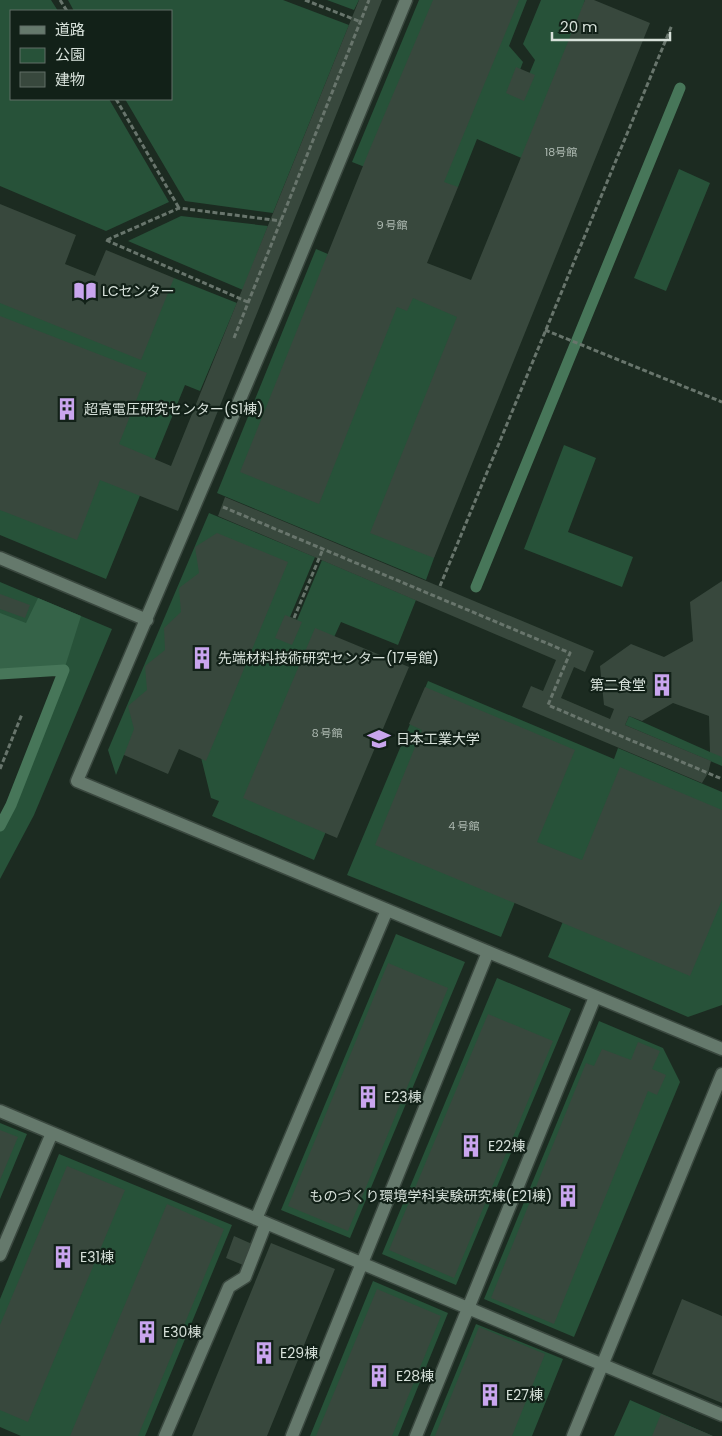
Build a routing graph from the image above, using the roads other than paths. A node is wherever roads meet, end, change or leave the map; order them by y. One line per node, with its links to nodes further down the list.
1 (406, 0): 3 (lane)
2 (0, 558): 3 (lane)
3 (147, 620): 4 (lane)
4 (387, 910): 5 (lane); 11 (lane)
5 (488, 952): 6 (lane); 13 (lane)
6 (596, 997): 7 (lane); 14 (lane)
7 (722, 1049)
8 (722, 1074): 15 (lane)
9 (0, 1111): 10 (lane)
10 (52, 1133): 11 (lane); 12 (lane)
11 (261, 1221): 13 (lane); 17 (lane)
12 (0, 1255)
13 (362, 1264): 14 (lane); 18 (lane)
14 (468, 1309): 15 (lane); 19 (lane)
15 (602, 1366): 16 (lane); 20 (lane)
16 (722, 1415)
17 (165, 1436)
18 (292, 1436)
19 (416, 1436)
20 (573, 1436)

